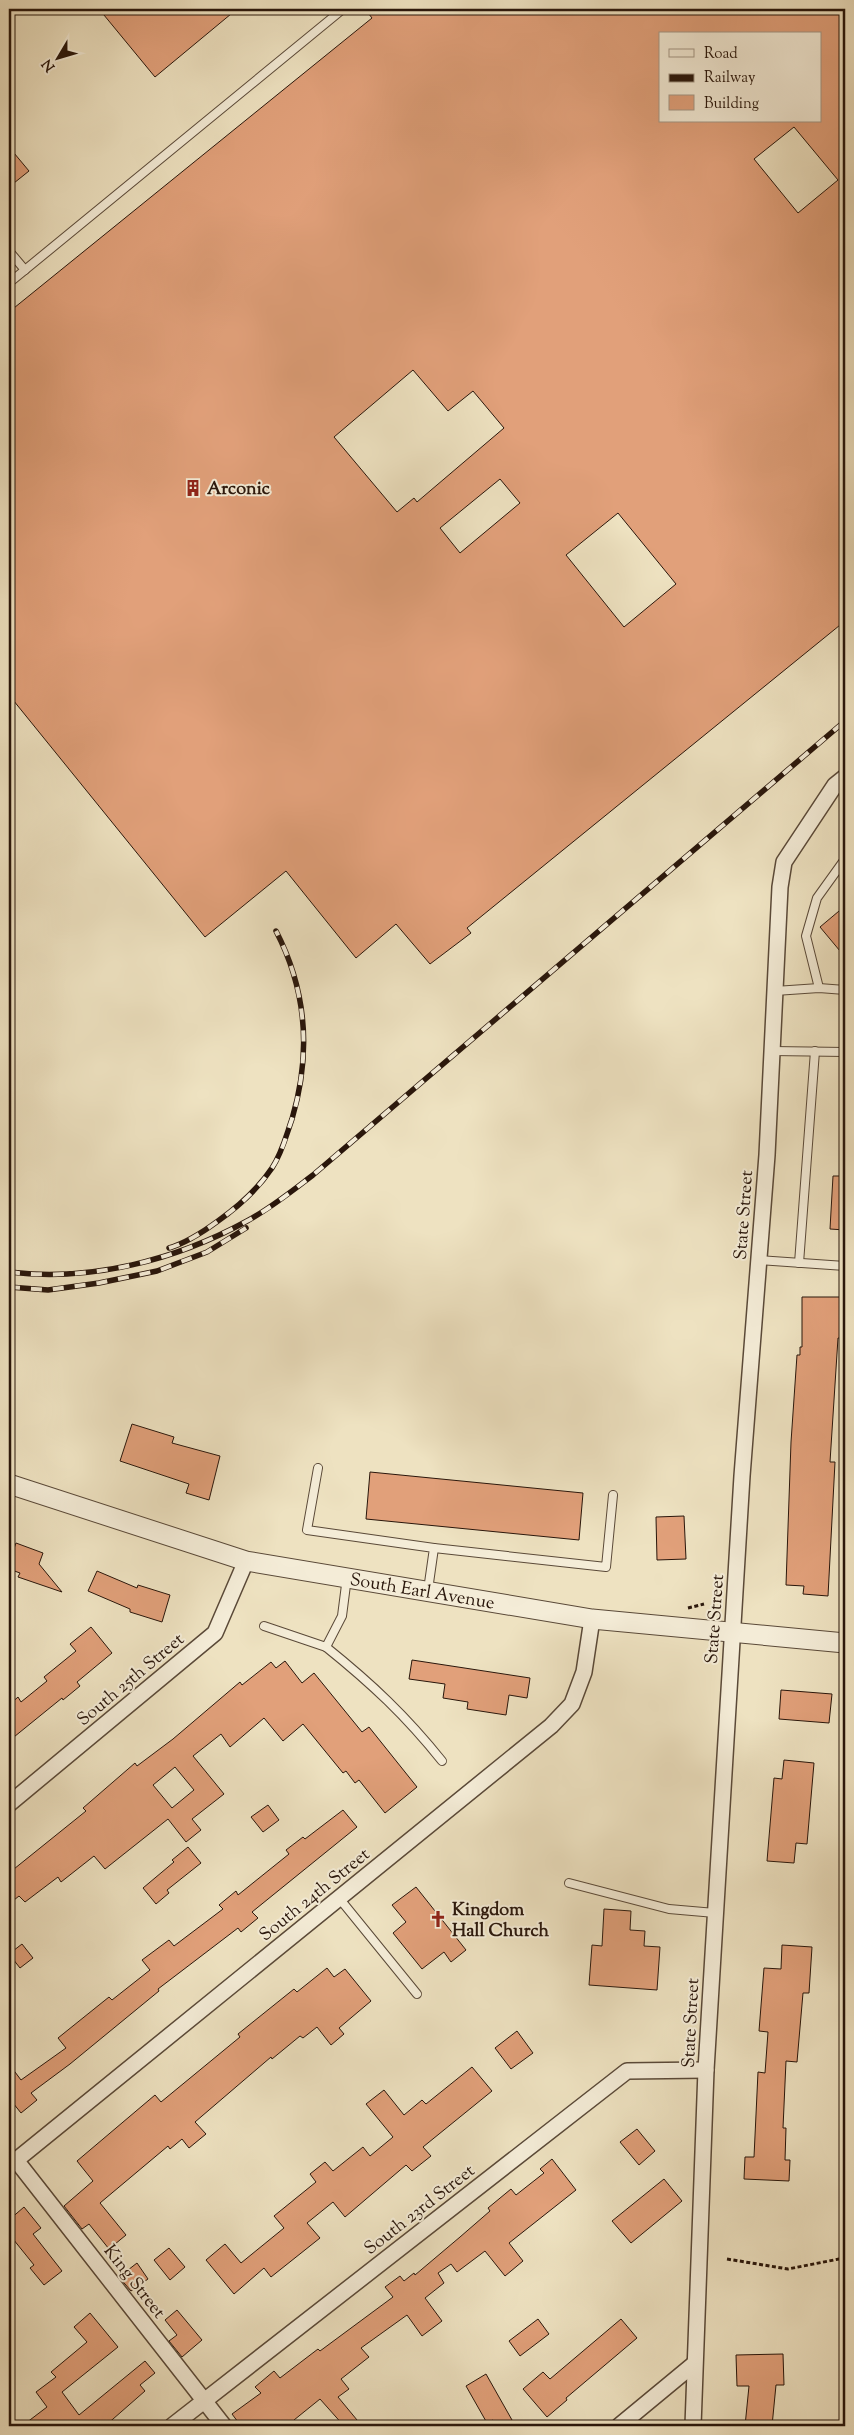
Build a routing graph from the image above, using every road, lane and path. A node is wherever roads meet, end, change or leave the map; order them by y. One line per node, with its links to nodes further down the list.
1 (343, 9): 3 (lane)
2 (9, 251): 3 (lane)
3 (25, 270): 4 (lane)
4 (9, 283)
5 (845, 776): 9 (street, State Street)
6 (845, 859): 7 (lane)
7 (819, 988): 8 (lane); 9 (lane)
8 (845, 990)
9 (775, 991): 10 (street, State Street)
10 (772, 1050): 11 (lane); 13 (street, State Street)
11 (815, 1051): 12 (lane); 14 (lane)
12 (845, 1052)
13 (759, 1260): 14 (lane); 27 (street, State Street)
14 (799, 1263): 15 (lane)
15 (845, 1266)
16 (318, 1468): 19 (lane)
17 (9, 1484): 20 (street, South Earl Avenue)
18 (613, 1495): 19 (lane)
19 (434, 1548): 22 (lane)
20 (246, 1561): 21 (street, South Earl Avenue); 31 (street, South 25th Street)
21 (347, 1577): 22 (street, South Earl Avenue); 29 (lane)
22 (428, 1590): 25 (street, South Earl Avenue)
23 (704, 1604): 24 (path)
24 (683, 1608)
25 (592, 1619): 27 (street, South Earl Avenue); 33 (street, South 24th Street)
26 (264, 1626): 29 (lane)
27 (732, 1633): 28 (street, South Earl Avenue); 34 (street, State Street)
28 (845, 1643)
29 (326, 1648): 30 (lane)
30 (442, 1761)
31 (9, 1804)
32 (568, 1883): 34 (lane)
33 (339, 1898): 35 (lane); 37 (street, South 24th Street)
34 (715, 1912): 36 (street, State Street)
35 (417, 1994)
36 (706, 2070): 40 (street, State Street); 41 (street, South 23rd Street)
37 (12, 2163): 41 (street, King Street)
38 (845, 2256): 39 (path)
39 (727, 2259)
40 (694, 2364): 44 (street); 45 (street, State Street)
41 (205, 2400): 42 (street, South 23rd Street); 43 (street, King Street)
42 (172, 2426)
43 (224, 2426)
44 (619, 2426)
45 (693, 2426)

